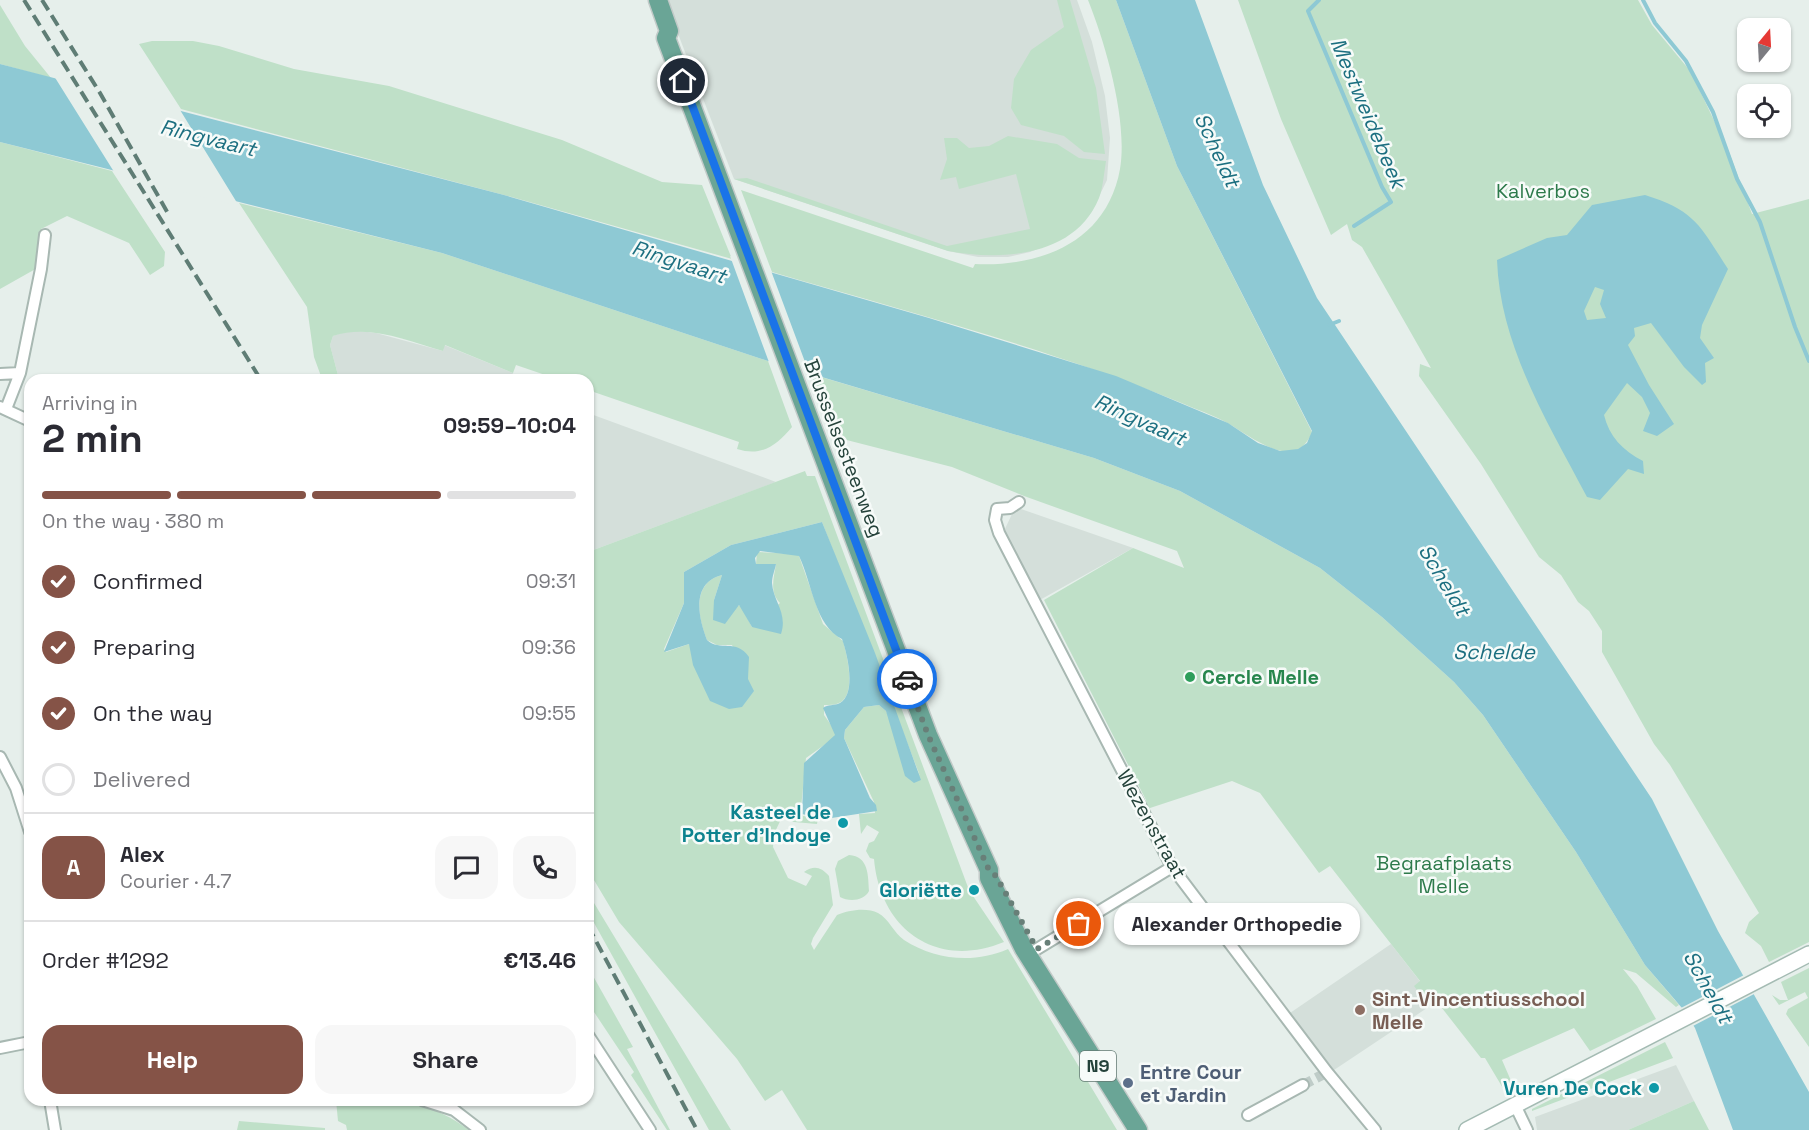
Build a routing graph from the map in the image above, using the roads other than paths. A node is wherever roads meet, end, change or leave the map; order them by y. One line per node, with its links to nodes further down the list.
1 (647, 0): 3 (main road, Brusselsesteenweg / N9)
2 (658, 0): 3 (main road, Brusselsesteenweg / N9)
3 (666, 38): 14 (main road, Brusselsesteenweg / N9)
4 (45, 235): 5 (street)
5 (20, 373): 6 (street); 7 (street)
6 (0, 374)
7 (3, 408): 8 (street)
8 (24, 418)
9 (1019, 502): 13 (street, Wezenstraat)
10 (0, 757): 11 (street)
11 (5, 776): 12 (street)
12 (24, 810)
13 (1172, 867): 15 (street); 31 (street, Wezenstraat)
14 (989, 870): 15 (main road, Brusselsesteenweg / N9); 17 (main road, Brusselsesteenweg / N9)
15 (1037, 949): 17 (main road, Brusselsesteenweg / N9)
16 (1809, 954): 22 (main road)
17 (1059, 1002): 30 (main road, Brusselsesteenweg / N9)
18 (24, 1043): 20 (street)
19 (594, 1044): 29 (street)
20 (0, 1048)
21 (1303, 1085): 25 (street)
22 (1515, 1105): 26 (street); 32 (main road)
23 (51, 1106): 27 (street)
24 (441, 1106): 28 (street)
25 (1248, 1115)
26 (1525, 1125)
27 (55, 1130)
28 (480, 1130)
29 (650, 1130)
30 (1138, 1130)
31 (1375, 1130)
32 (1467, 1130)

